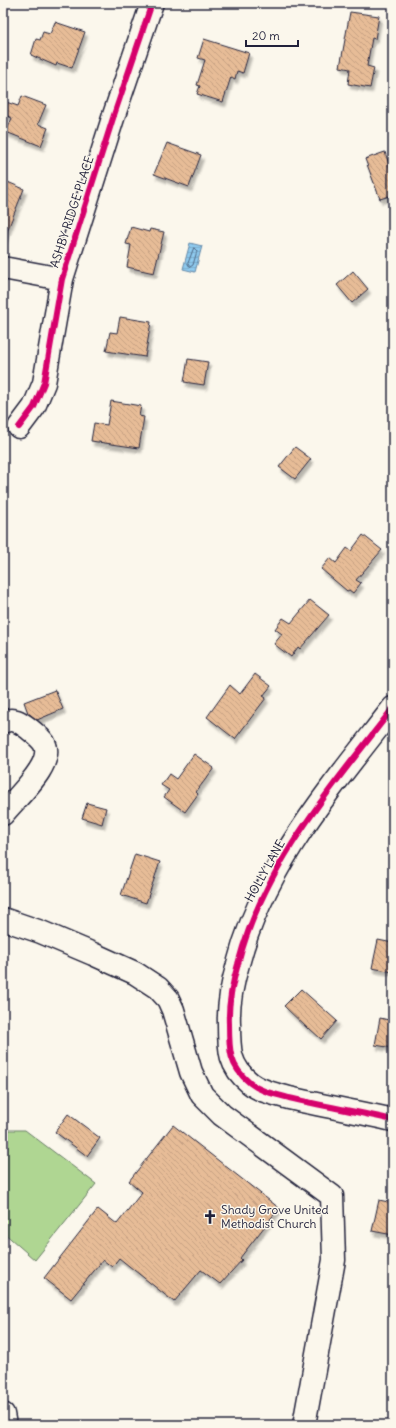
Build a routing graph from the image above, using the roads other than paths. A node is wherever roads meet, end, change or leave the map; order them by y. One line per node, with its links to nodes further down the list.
1 (152, 3): 3 (street, ASHBY RIDGE PLACE)
2 (3, 268): 3 (street, ASHBY RIDGE PLACE)
3 (62, 279): 4 (street, ASHBY RIDGE PLACE)
4 (19, 427)
5 (393, 708): 9 (street, HOLLY LANE)
6 (3, 722): 7 (street)
7 (3, 814)
8 (3, 919): 12 (street)
9 (393, 1120)
10 (3, 1414): 11 (street)
11 (5, 1425)
12 (304, 1425)

